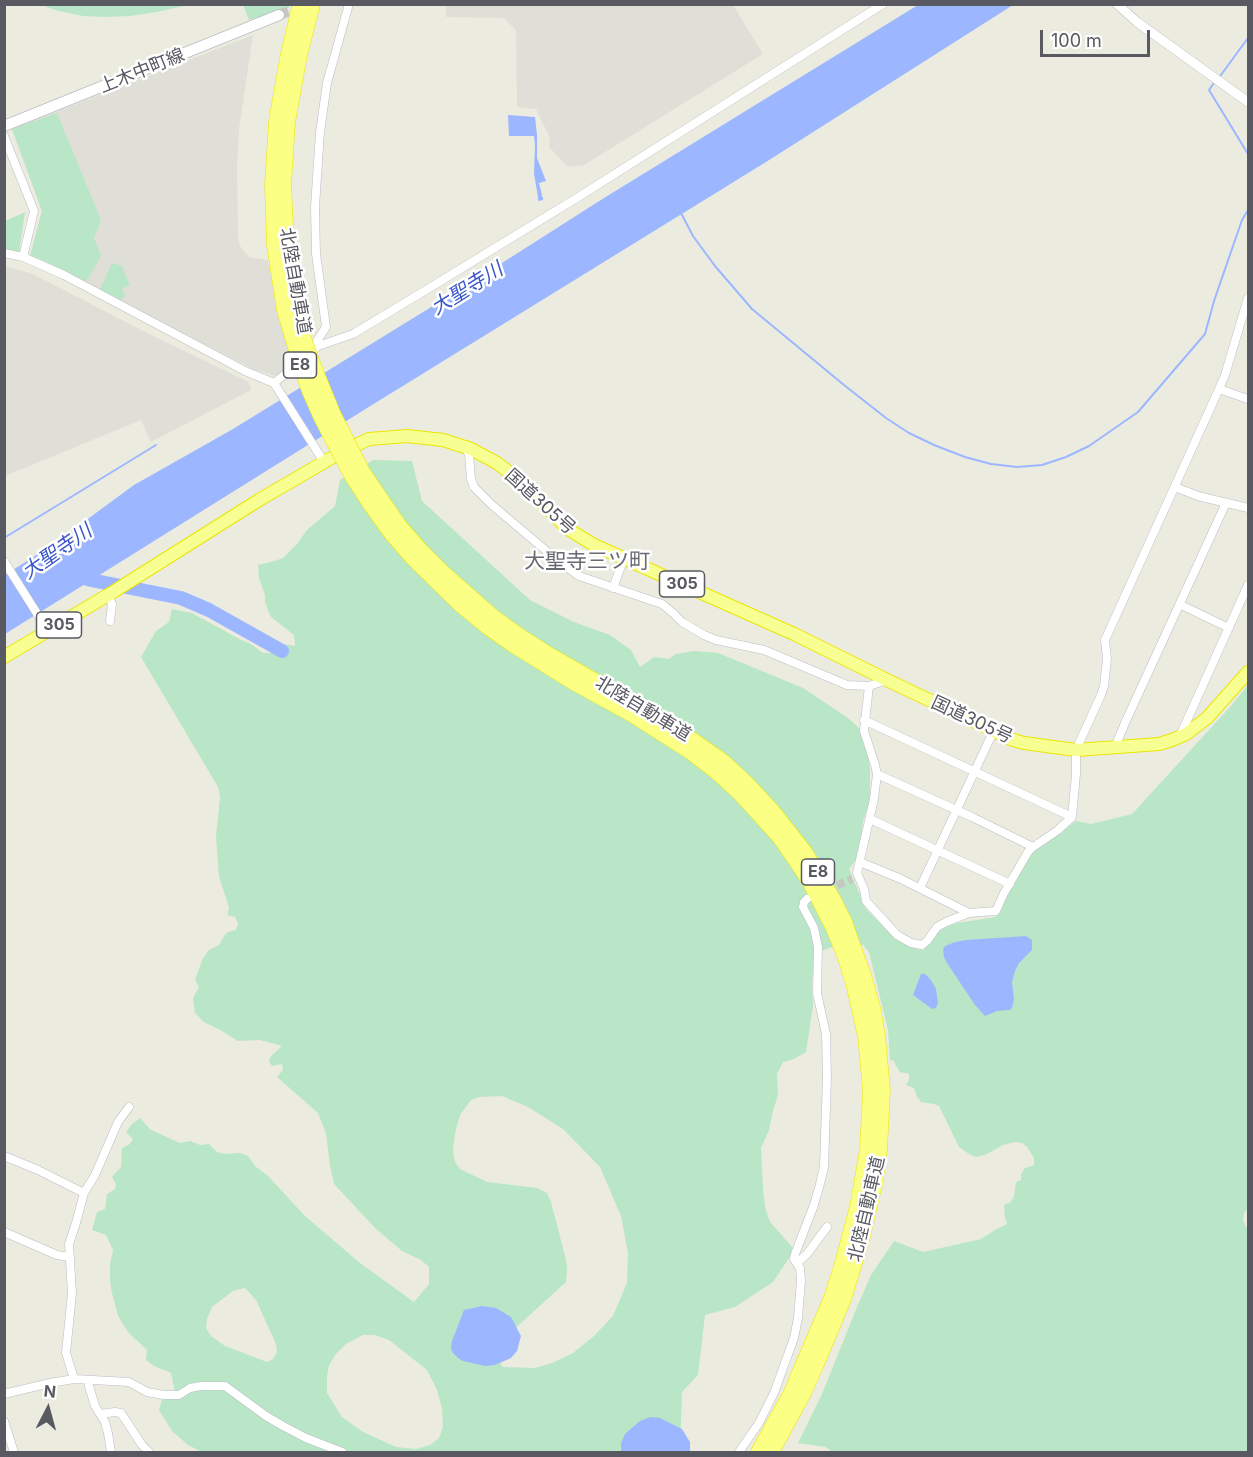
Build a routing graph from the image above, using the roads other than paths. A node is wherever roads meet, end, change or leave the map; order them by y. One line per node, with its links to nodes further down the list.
1 (300, 4): 10 (highway, 北陸自動車道 / E8)
2 (313, 4): 10 (highway, 北陸自動車道 / E8)
3 (348, 4): 14 (street)
4 (883, 4): 14 (street)
5 (1117, 4): 7 (street)
6 (279, 15): 8 (main road, 上木中町線)
7 (1248, 102)
8 (4, 126)
9 (4, 136): 12 (street)
10 (281, 244): 20 (highway, 北陸自動車道 / E8, bridge)
11 (4, 253): 12 (street)
12 (23, 257): 15 (street)
13 (1248, 298): 16 (street)
14 (318, 346): 15 (street)
15 (273, 383): 19 (street)
16 (1219, 389): 17 (street); 21 (street)
17 (1248, 399)
18 (466, 448): 19 (highway, 国道305号 / 305); 24 (highway, 国道305号 / 305); 27 (street)
19 (322, 458): 28 (highway, 国道305号 / 305)
20 (358, 474): 71 (highway, 北陸自動車道 / E8); 72 (highway, 北陸自動車道 / E8)
21 (1175, 487): 22 (street); 41 (street)
22 (1226, 503): 23 (street); 29 (street)
23 (1248, 508)
24 (624, 558): 27 (street); 35 (highway, 国道305号 / 305)
25 (4, 561): 32 (street)
26 (1248, 585): 31 (street)
27 (613, 588): 36 (street)
28 (111, 593): 30 (street); 32 (highway, 国道305号 / 305)
29 (1180, 604): 31 (street); 40 (street)
30 (110, 621)
31 (1229, 628): 39 (street)
32 (48, 631): 33 (highway, 国道305号 / 305)
33 (4, 657)
34 (1248, 672): 39 (highway, 国道305号 / 305)
35 (887, 680): 36 (street); 38 (highway, 国道305号 / 305)
36 (869, 686): 37 (street)
37 (864, 720): 42 (street); 43 (street)
38 (994, 730): 41 (highway, 国道305号 / 305); 42 (street)
39 (1179, 737): 40 (highway, 国道305号 / 305)
40 (1115, 747): 41 (highway, 国道305号 / 305)
41 (1076, 750): 45 (street)
42 (974, 772): 44 (street); 45 (street)
43 (877, 774): 44 (street); 46 (street)
44 (956, 810): 47 (street); 48 (street)
45 (1072, 818): 47 (street)
46 (870, 819): 48 (street); 49 (street)
47 (1033, 847): 50 (street)
48 (937, 850): 50 (street); 51 (street)
49 (860, 862): 51 (street); 53 (street)
50 (1010, 884): 53 (street)
51 (920, 888): 53 (street)
52 (807, 899): 60 (street)
53 (969, 912)
54 (129, 1107): 56 (street)
55 (4, 1156): 56 (street)
56 (84, 1193): 59 (street)
57 (827, 1227): 60 (street)
58 (4, 1232): 59 (street)
59 (69, 1257): 61 (street)
60 (797, 1263): 70 (street)
61 (74, 1378): 62 (street); 63 (street)
62 (88, 1380): 64 (street); 69 (street)
63 (4, 1394)
64 (100, 1414): 67 (street); 68 (street)
65 (4, 1421): 66 (street)
66 (14, 1452)
67 (111, 1452)
68 (149, 1452)
69 (342, 1452)
70 (739, 1452)
71 (758, 1452)
72 (772, 1452)

